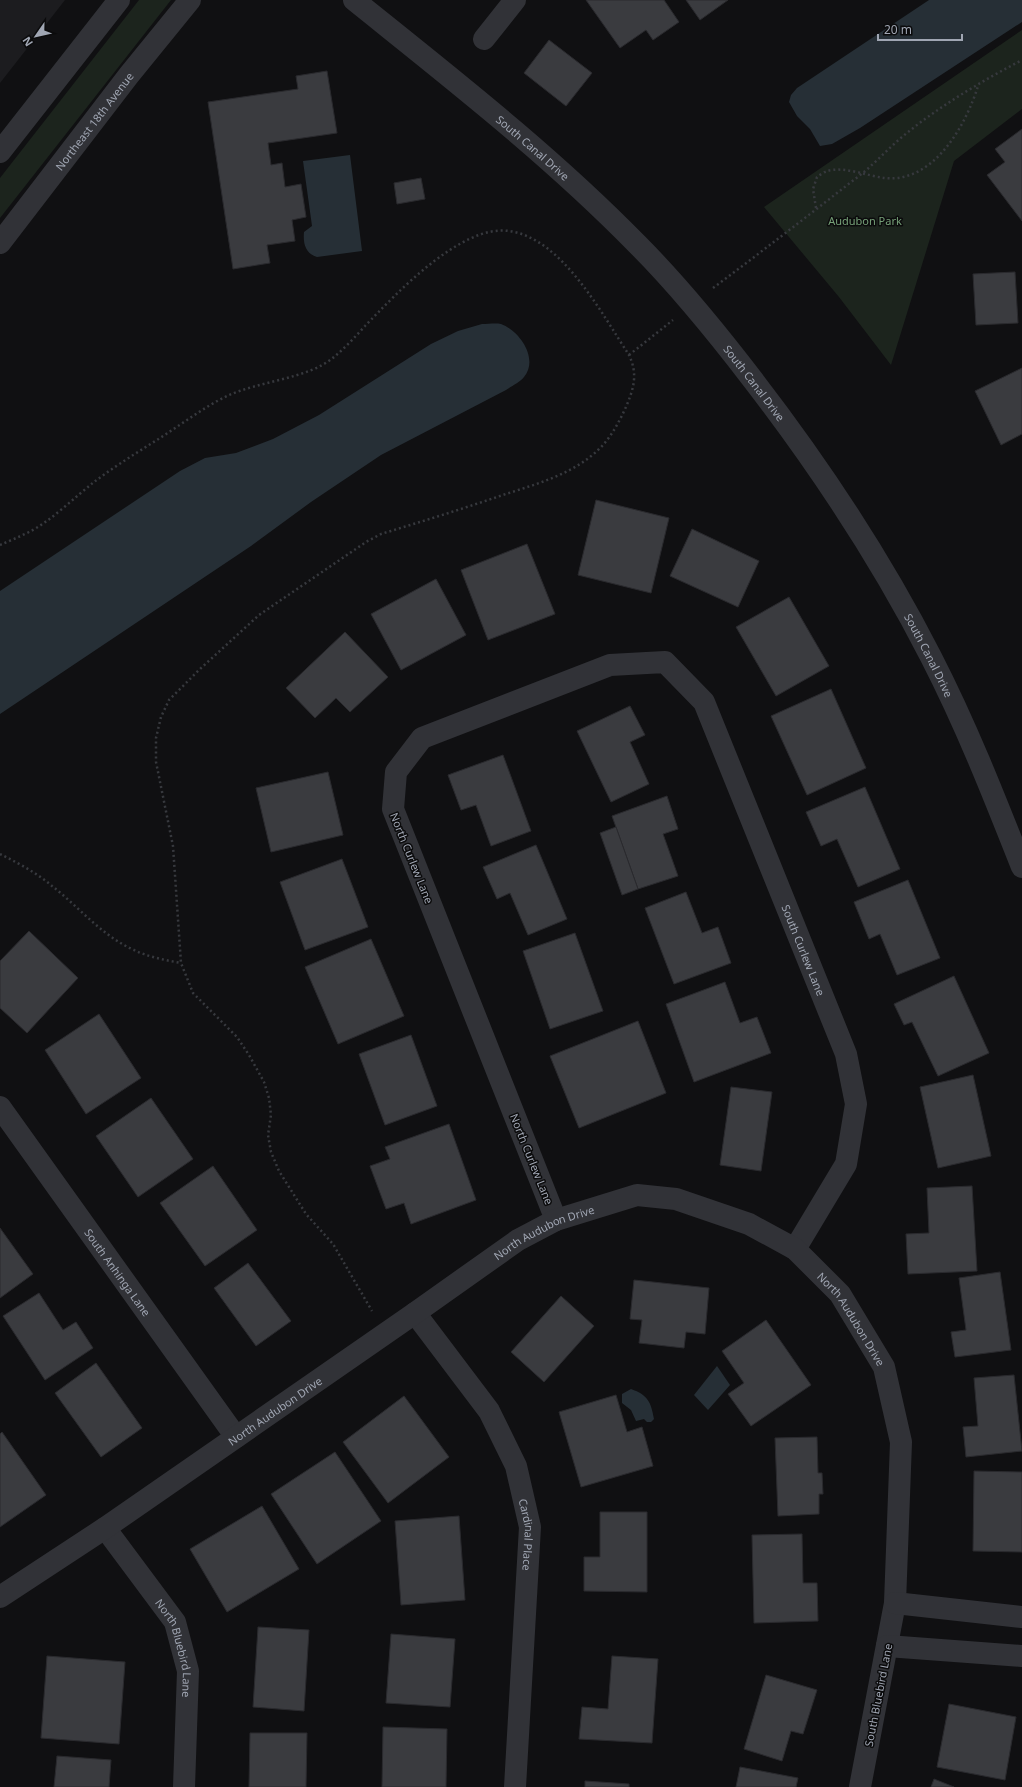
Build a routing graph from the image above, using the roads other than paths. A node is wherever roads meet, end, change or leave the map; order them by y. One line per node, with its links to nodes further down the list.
1 (119, 0): 6 (street)
2 (190, 0): 7 (street, Northeast 18th Avenue)
3 (354, 0): 9 (street, South Canal Drive)
4 (515, 0): 5 (street)
5 (484, 39)
6 (0, 152)
7 (0, 243)
8 (665, 662): 11 (street, North Curlew Lane); 12 (street, South Curlew Lane)
9 (1022, 867)
10 (0, 1107): 14 (street, South Anhinga Lane)
11 (556, 1220): 12 (street, North Audubon Drive); 13 (street, North Audubon Drive)
12 (795, 1248): 17 (street, North Audubon Drive)
13 (415, 1313): 14 (street, North Audubon Drive); 22 (street, Cardinal Place)
14 (236, 1437): 15 (street, North Audubon Drive)
15 (105, 1528): 16 (street, North Audubon Drive); 21 (street, North Bluebird Lane)
16 (0, 1597)
17 (895, 1603): 18 (street); 19 (street, South Bluebird Lane)
18 (1022, 1617)
19 (887, 1646): 20 (street); 23 (street, South Bluebird Lane)
20 (1022, 1656)
21 (184, 1787)
22 (515, 1787)
23 (860, 1787)

